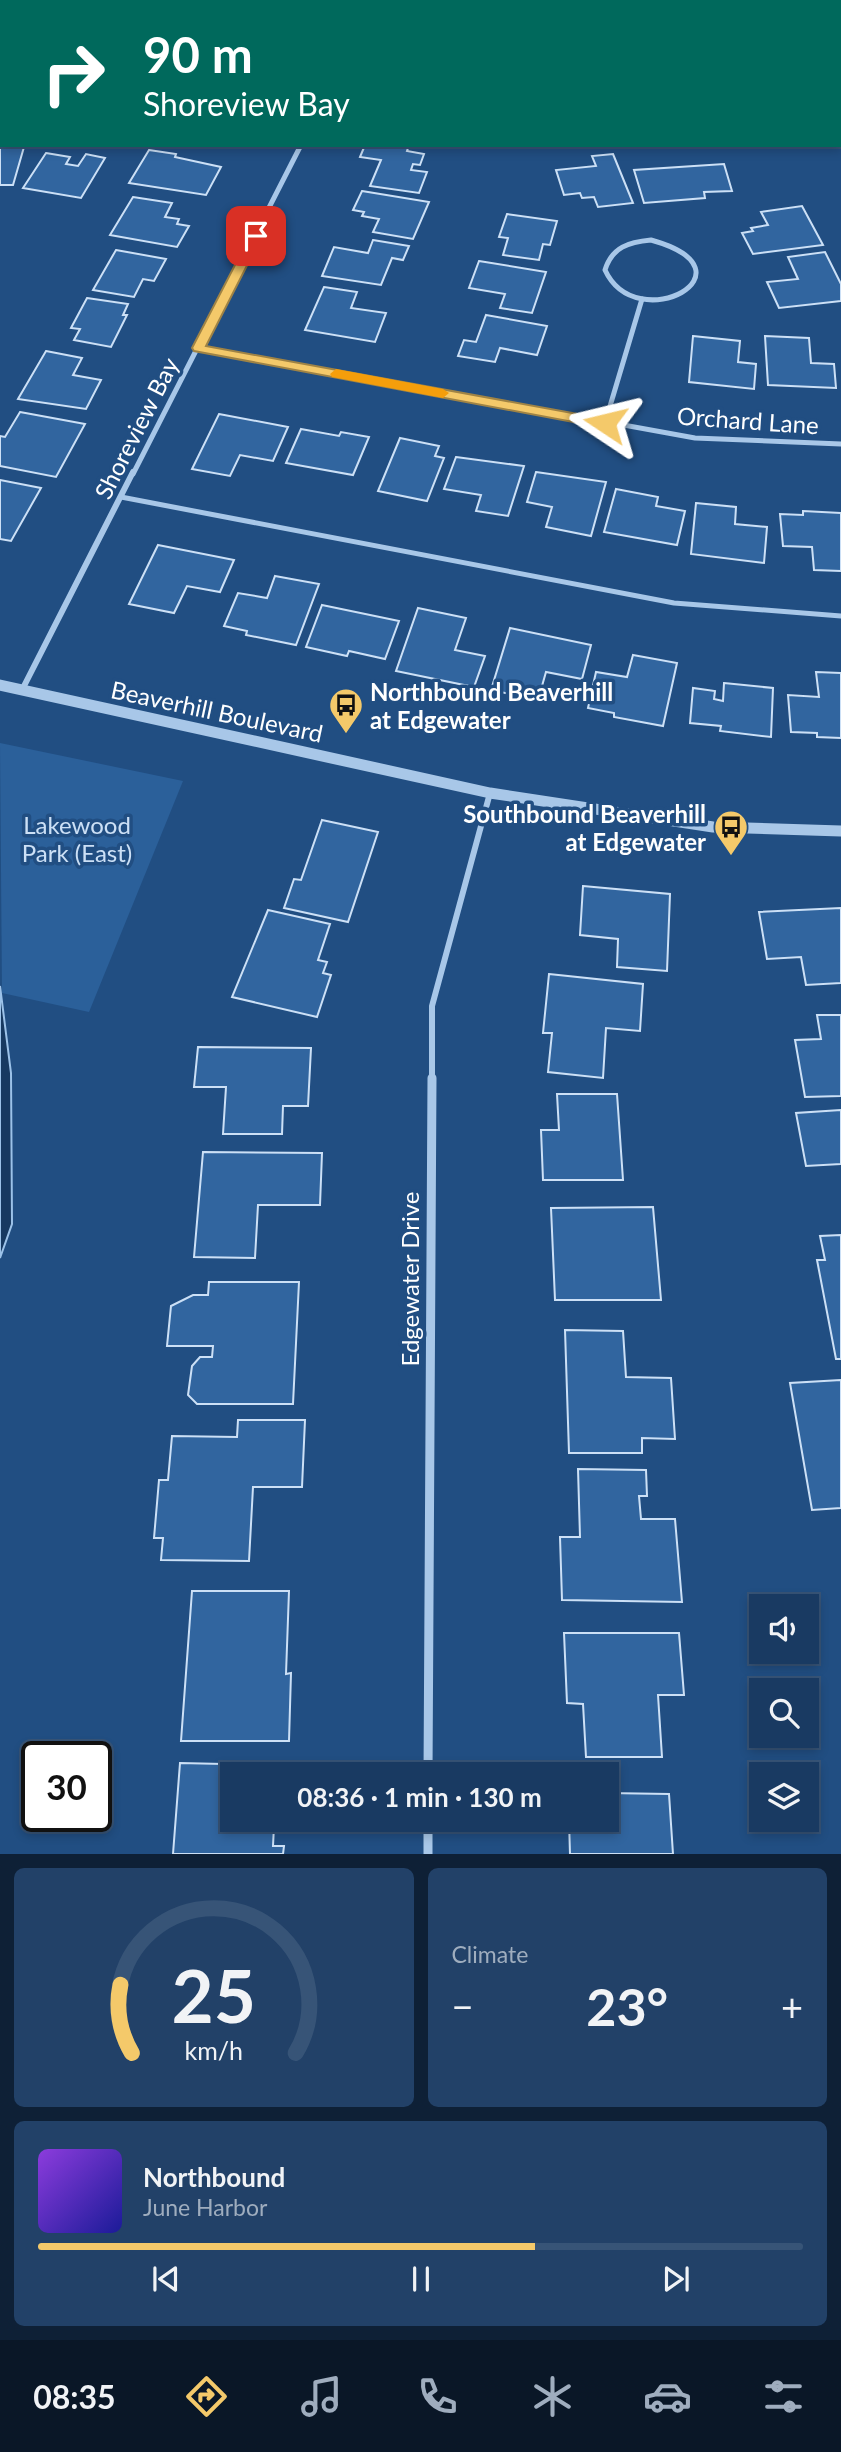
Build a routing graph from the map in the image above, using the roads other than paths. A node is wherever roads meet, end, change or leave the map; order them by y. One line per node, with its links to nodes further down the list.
1 (300, 147): 3 (street, Shoreview Bay)
2 (642, 299): 2 (street); 4 (street)
3 (199, 348): 4 (street, Orchard Lane); 6 (street, Shoreview Bay)
4 (605, 423): 5 (street, Orchard Lane)
5 (841, 444)
6 (121, 497): 7 (lane); 9 (street, Shoreview Bay)
7 (841, 616)
8 (0, 685): 9 (street, Beaverhill Boulevard)
9 (22, 690): 10 (street, Beaverhill Boulevard)
10 (490, 793): 11 (street, Beaverhill Boulevard); 12 (street, Edgewater Drive)
11 (841, 831)
12 (428, 1762)
13 (428, 1832): 14 (street)
14 (428, 1853)

